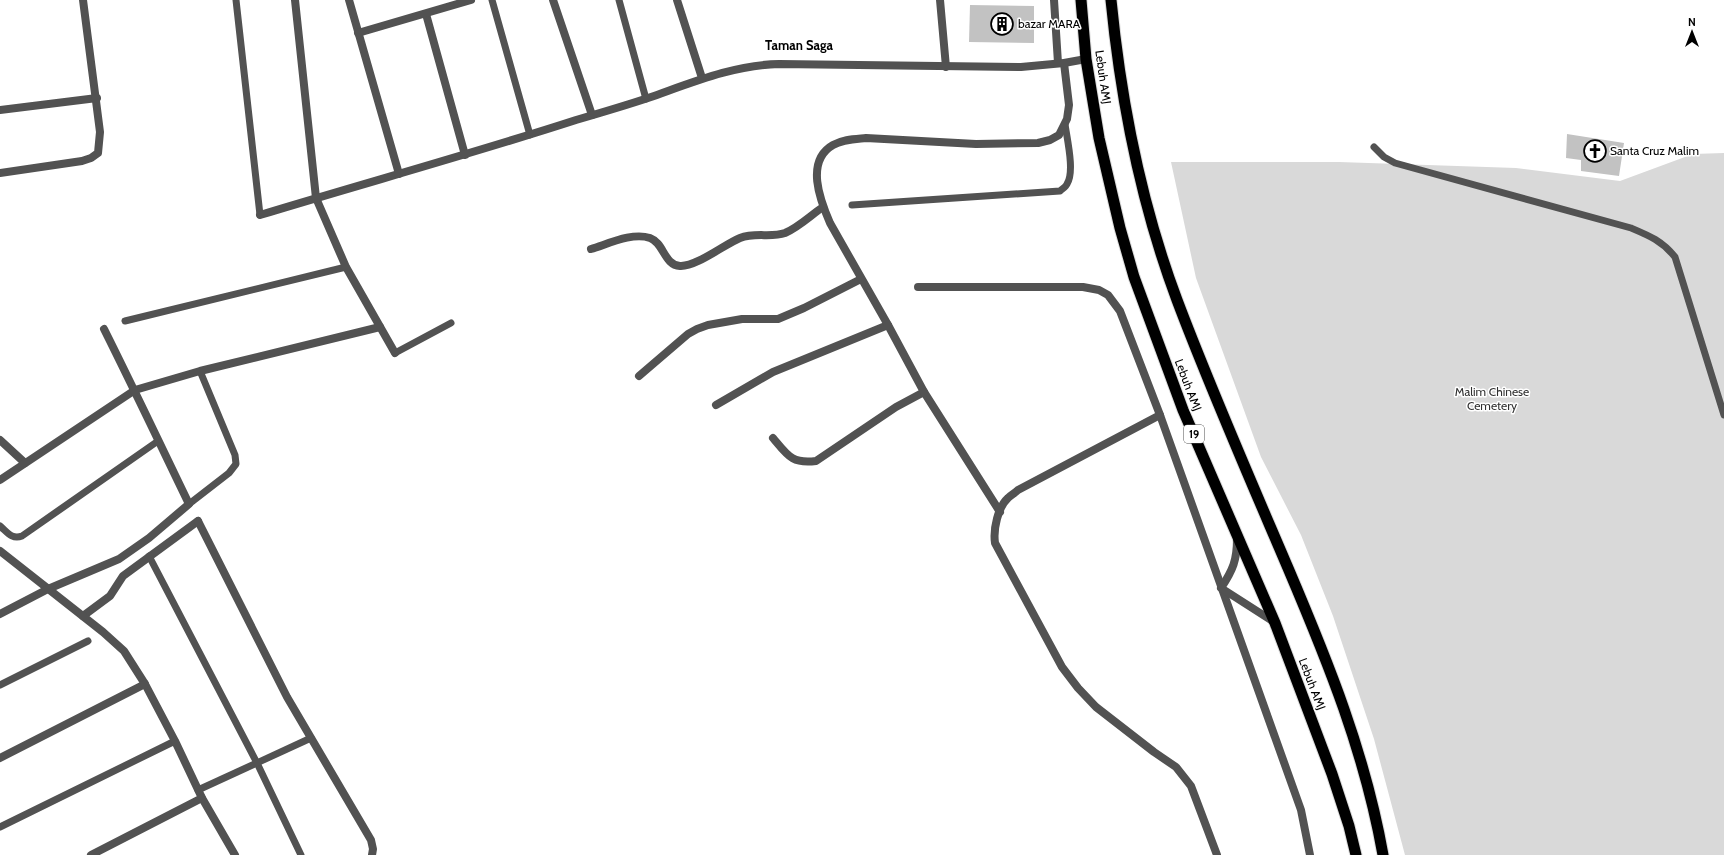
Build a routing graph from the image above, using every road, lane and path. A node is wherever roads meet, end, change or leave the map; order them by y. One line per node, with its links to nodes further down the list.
1 (83, 0): 20 (street)
2 (236, 0): 33 (lane)
3 (295, 0): 30 (street)
4 (349, 0): 15 (street)
5 (471, 0): 14 (street)
6 (492, 0): 25 (lane)
7 (553, 0): 23 (street)
8 (619, 0): 21 (lane)
9 (677, 0): 19 (street)
10 (940, 0): 18 (street)
11 (1054, 0): 17 (street)
12 (1081, 0): 16 (highway, Lebuh AMJ / 19)
13 (1111, 0): 84 (highway, Lebuh AMJ)
14 (426, 14): 15 (street); 27 (street)
15 (358, 33): 29 (street)
16 (1086, 59): 17 (street); 59 (highway, Lebuh AMJ / 19)
17 (1061, 63): 18 (street); 24 (street)
18 (946, 66): 19 (street)
19 (702, 78): 21 (street)
20 (97, 98): 22 (street); 28 (street)
21 (646, 98): 23 (street)
22 (0, 110)
23 (592, 115): 25 (street)
24 (1065, 124): 31 (lane); 32 (street)
25 (530, 135): 27 (street)
26 (1374, 147): 49 (lane)
27 (465, 155): 29 (street)
28 (0, 172)
29 (399, 174): 30 (street)
30 (316, 198): 33 (street); 35 (street)
31 (852, 204)
32 (823, 207): 34 (street); 36 (street)
33 (260, 215)
34 (591, 249)
35 (346, 267): 38 (lane); 41 (street)
36 (861, 279): 40 (street); 45 (street)
37 (918, 286): 50 (street)
38 (125, 321)
39 (451, 323): 43 (lane)
40 (888, 325): 47 (street); 48 (street)
41 (380, 327): 43 (street); 44 (street)
42 (104, 329): 46 (street)
43 (394, 353)
44 (200, 371): 46 (street); 56 (lane)
45 (639, 376)
46 (135, 390): 53 (street); 54 (street)
47 (924, 392): 51 (street); 57 (street)
48 (716, 405)
49 (1724, 415)
50 (1160, 416): 57 (street); 62 (street)
51 (773, 438)
52 (0, 440): 54 (street)
53 (158, 441): 56 (street); 58 (lane)
54 (25, 463): 55 (street)
55 (0, 480)
56 (189, 504): 63 (street)
57 (1000, 512): 81 (street)
58 (0, 526)
59 (1237, 533): 62 (street); 66 (highway, Lebuh AMJ / 19)
60 (0, 551): 63 (street)
61 (149, 556): 65 (street); 70 (street); 73 (lane)
62 (1221, 588): 66 (street); 82 (street)
63 (48, 589): 64 (street); 65 (street)
64 (0, 614)
65 (83, 616): 69 (street)
66 (1275, 623): 83 (highway, Lebuh AMJ / 19)
67 (88, 641): 68 (lane)
68 (0, 684)
69 (145, 684): 71 (street); 72 (street)
70 (311, 738): 73 (lane); 80 (street)
71 (175, 740): 74 (street); 76 (lane)
72 (0, 758)
73 (257, 763): 74 (lane); 79 (lane)
74 (198, 790): 75 (street)
75 (202, 798): 77 (street); 78 (street)
76 (0, 827)
77 (231, 854)
78 (91, 855)
79 (301, 855)
80 (372, 855)
81 (1217, 855)
82 (1310, 855)
83 (1356, 855)
84 (1383, 855)

